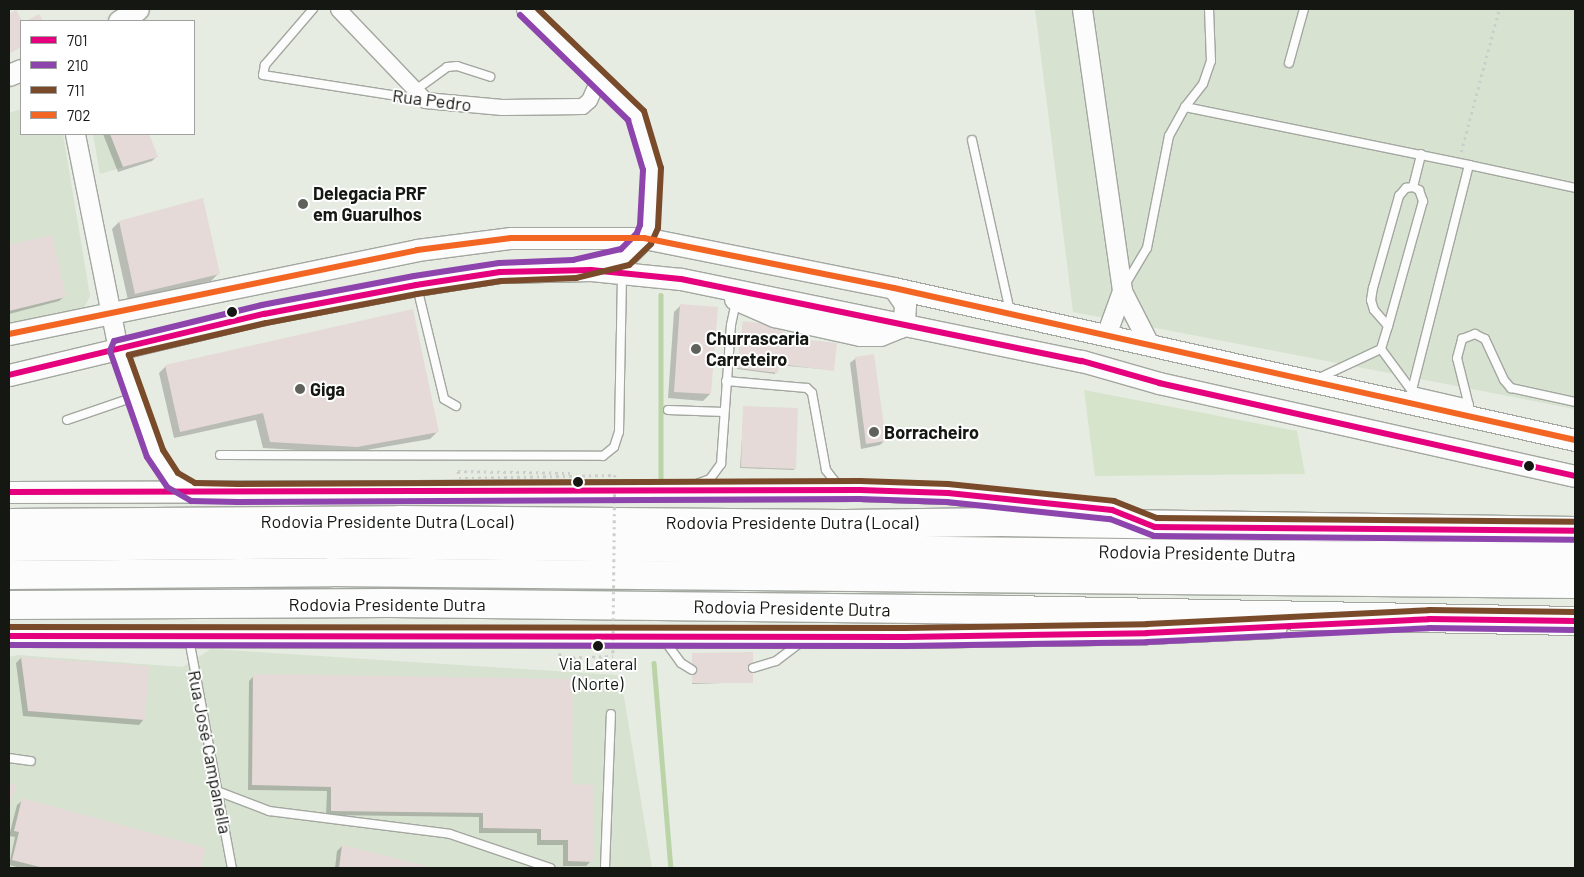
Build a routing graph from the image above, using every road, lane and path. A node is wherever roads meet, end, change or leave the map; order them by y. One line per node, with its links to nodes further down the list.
1 (138, 9): 9 (main road)
2 (313, 9): 13 (lane, Rua Pedro)
3 (338, 9): 13 (street)
4 (526, 9): 12 (street)
5 (1082, 9): 27 (street)
6 (1209, 9): 14 (lane)
7 (1304, 9): 10 (lane)
8 (1499, 9): 18 (path)
9 (121, 20)
10 (1289, 63)
11 (490, 77): 13 (lane)
12 (598, 80): 13 (street, Rua Pedro); 22 (street)
13 (421, 94)
14 (1185, 107): 17 (lane); 27 (lane)
15 (75, 135): 29 (street)
16 (972, 140): 30 (lane)
17 (1421, 154): 18 (lane); 20 (lane)
18 (1458, 163): 19 (lane)
19 (1469, 165): 21 (lane); 43 (lane)
20 (1413, 187): 31 (lane); 31 (lane)
21 (1575, 188)
22 (644, 238): 23 (main road); 26 (main road); 29 (main road)
23 (574, 269): 24 (main road); 25 (main road)
24 (622, 272): 28 (main road); 52 (lane)
25 (416, 285): 36 (main road); 45 (lane)
26 (894, 288): 30 (main road); 32 (main road)
27 (1122, 291): 34 (street); 35 (street)
28 (729, 294): 32 (main road); 39 (lane)
29 (108, 311): 33 (main road); 36 (street)
30 (1011, 315): 34 (main road)
31 (1388, 326): 37 (lane)
32 (900, 327): 41 (main road)
33 (9, 334)
34 (1106, 336): 35 (main road)
35 (1160, 347): 40 (main road); 41 (main road)
36 (118, 349): 38 (main road); 42 (street)
37 (1381, 349): 40 (lane); 43 (lane)
38 (9, 375)
39 (726, 381): 48 (lane); 55 (lane)
40 (1314, 381): 43 (main road)
41 (1159, 383): 53 (main road)
42 (134, 397): 49 (lane); 51 (street)
43 (1410, 397): 47 (main road)
44 (1575, 402): 47 (lane)
45 (456, 406)
46 (668, 410): 48 (lane)
47 (1470, 411): 50 (main road)
48 (724, 412): 59 (lane)
49 (67, 420)
50 (1575, 440)
51 (155, 454): 56 (street); 58 (street)
52 (220, 455)
53 (1575, 476)
54 (459, 478): 74 (path, bridge)
55 (860, 490): 59 (main road); 61 (main road)
56 (149, 491): 57 (main road); 58 (main road)
57 (9, 492)
58 (193, 492): 59 (main road)
59 (674, 492)
60 (9, 523): 61 (highway, Rodovia Presidente Dutra (Local))
61 (1155, 526): 62 (highway, Rodovia Presidente Dutra (Local))
62 (1575, 531)
63 (9, 547): 64 (highway, Rodovia Presidente Dutra)
64 (1575, 558)
65 (9, 575): 66 (highway, Rodovia Presidente Dutra)
66 (1575, 584)
67 (9, 605): 68 (highway, Rodovia Presidente Dutra)
68 (1429, 619): 69 (highway, Rodovia Presidente Dutra); 73 (main road)
69 (1575, 621)
70 (9, 636): 71 (main road)
71 (189, 636): 72 (main road); 80 (lane, Rua José Campanella)
72 (659, 637): 73 (main road); 76 (lane)
73 (806, 637): 75 (lane)
74 (613, 656)
75 (753, 668)
76 (692, 670)
77 (611, 714): 83 (lane)
78 (9, 758): 79 (lane)
79 (31, 761)
80 (217, 791): 81 (lane, Rua José Campanella); 82 (lane)
81 (232, 868)
82 (550, 868)
83 (605, 868)

